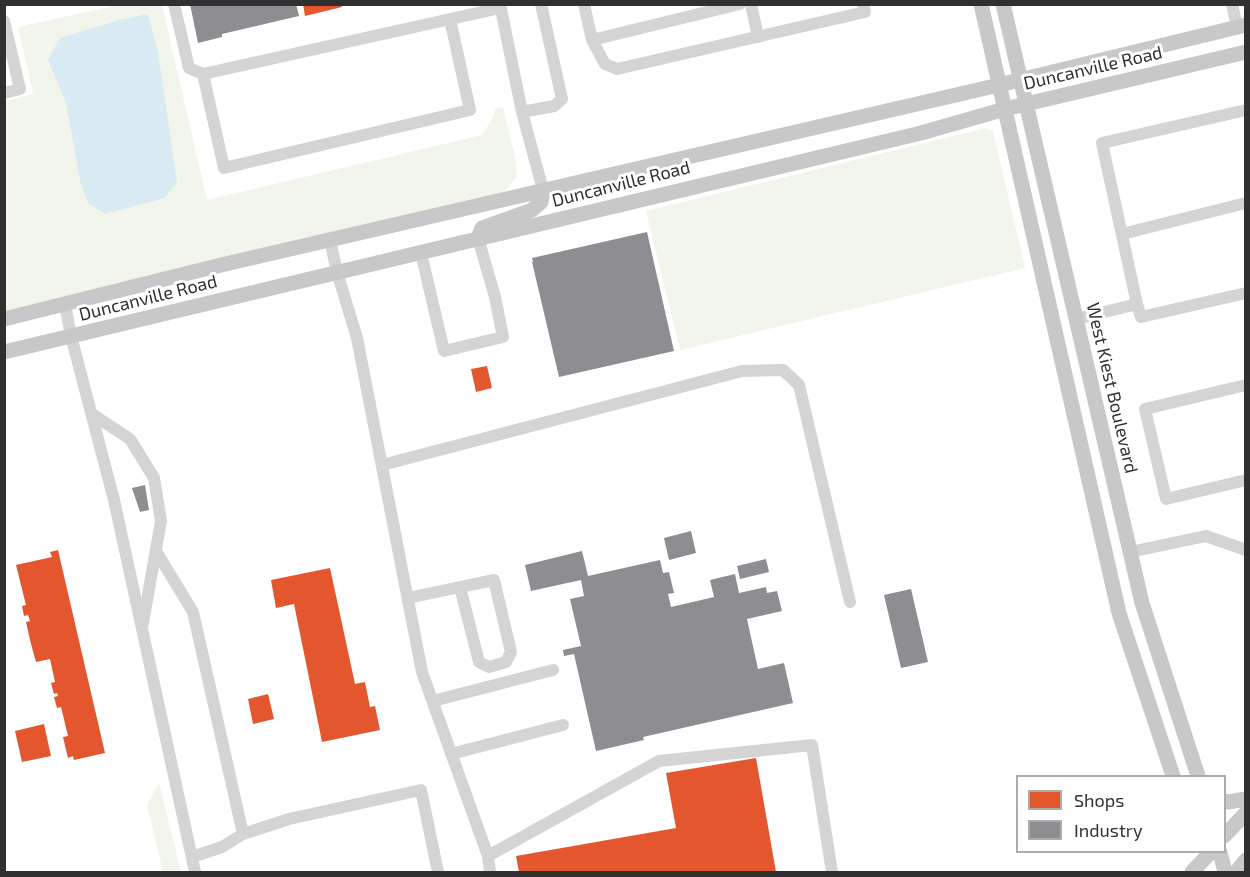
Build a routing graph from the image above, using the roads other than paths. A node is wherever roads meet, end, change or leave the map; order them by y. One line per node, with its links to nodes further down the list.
1 (174, 4): 17 (street)
2 (541, 4): 24 (street)
3 (740, 4): 15 (street)
4 (751, 4): 14 (street)
5 (863, 4): 14 (street)
6 (981, 4): 19 (main road)
7 (1003, 4): 18 (main road, West Kiest Boulevard)
8 (1232, 4): 13 (street)
9 (585, 5): 15 (street)
10 (500, 6): 11 (street); 24 (street)
11 (450, 20): 17 (street); 17 (street)
12 (4, 21): 20 (street)
13 (1241, 26): 16 (main road); 18 (main road, Duncanville Road)
14 (758, 37): 15 (street)
15 (592, 40)
16 (1245, 56): 21 (main road, Duncanville Road)
17 (203, 74)
18 (1021, 80): 19 (main road, Duncanville Road); 21 (main road, West Kiest Boulevard)
19 (999, 85): 22 (main road); 25 (main road, Duncanville Road)
20 (4, 93)
21 (1027, 104): 22 (main road, Duncanville Road); 37 (main road, West Kiest Boulevard)
22 (1005, 109): 27 (main road, Duncanville Road); 38 (main road)
23 (1245, 110): 28 (street)
24 (522, 112): 25 (street)
25 (543, 189): 27 (main road); 29 (main road); 30 (main road, Duncanville Road)
26 (1245, 202): 28 (street)
27 (553, 220): 29 (main road, Duncanville Road)
28 (1122, 234): 35 (street)
29 (478, 238): 31 (main road, Duncanville Road); 31 (street)
30 (330, 240): 32 (street); 34 (main road, Duncanville Road)
31 (421, 253): 32 (main road, Duncanville Road)
32 (337, 272): 39 (main road, Duncanville Road); 43 (street)
33 (1245, 293): 35 (street)
34 (65, 304): 36 (main road, Duncanville Road); 39 (street)
35 (1137, 304): 37 (street)
36 (4, 319)
37 (1076, 319): 38 (main road); 46 (main road, West Kiest Boulevard)
38 (1053, 324): 45 (main road)
39 (71, 336): 40 (main road, Duncanville Road); 42 (street)
40 (4, 352)
41 (1245, 385): 44 (street)
42 (92, 414): 48 (street); 52 (street)
43 (382, 465): 50 (street); 51 (street)
44 (1245, 480)
45 (1103, 546): 46 (main road); 57 (main road)
46 (1129, 546): 47 (street); 58 (main road, West Kiest Boulevard)
47 (1245, 550)
48 (156, 551): 52 (street); 62 (street)
49 (460, 587): 49 (street); 50 (street)
50 (408, 598): 54 (street)
51 (850, 602)
52 (142, 629): 68 (street)
53 (553, 670): 54 (street)
54 (433, 701): 56 (street)
55 (563, 725): 56 (street)
56 (451, 754): 67 (street)
57 (1172, 775)
58 (1197, 775)
59 (1245, 799): 60 (main road)
60 (1226, 801)
61 (1245, 813): 63 (main road)
62 (243, 834): 68 (street); 72 (street)
63 (1226, 834)
64 (1192, 853): 70 (main road)
65 (1210, 853): 70 (main road)
66 (1220, 853): 75 (main road)
67 (488, 856): 73 (street); 74 (street)
68 (192, 857): 71 (street)
69 (1245, 860): 76 (main road)
70 (1195, 871)
71 (195, 873)
72 (438, 873)
73 (490, 873)
74 (832, 873)
75 (1225, 873)
76 (1236, 873)

